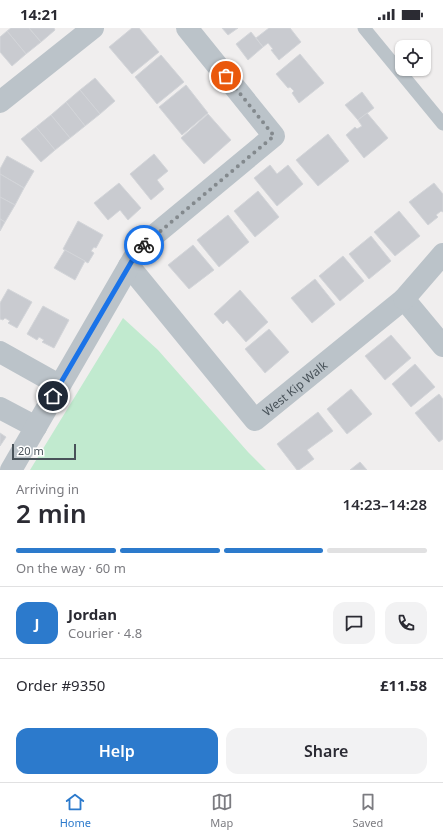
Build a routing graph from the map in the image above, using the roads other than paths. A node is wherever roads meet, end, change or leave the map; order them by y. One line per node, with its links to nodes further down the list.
1 (93, 28): 4 (street)
2 (187, 28): 7 (street)
3 (364, 28): 5 (lane)
4 (0, 102)
5 (443, 124)
6 (443, 254): 8 (street)
7 (129, 266): 8 (street, West Kip Walk); 11 (street)
8 (404, 299): 9 (street)
9 (443, 346)
10 (0, 352): 11 (street)
11 (59, 385): 13 (street)
12 (0, 408): 13 (street)
13 (36, 427): 14 (street)
14 (11, 470)

